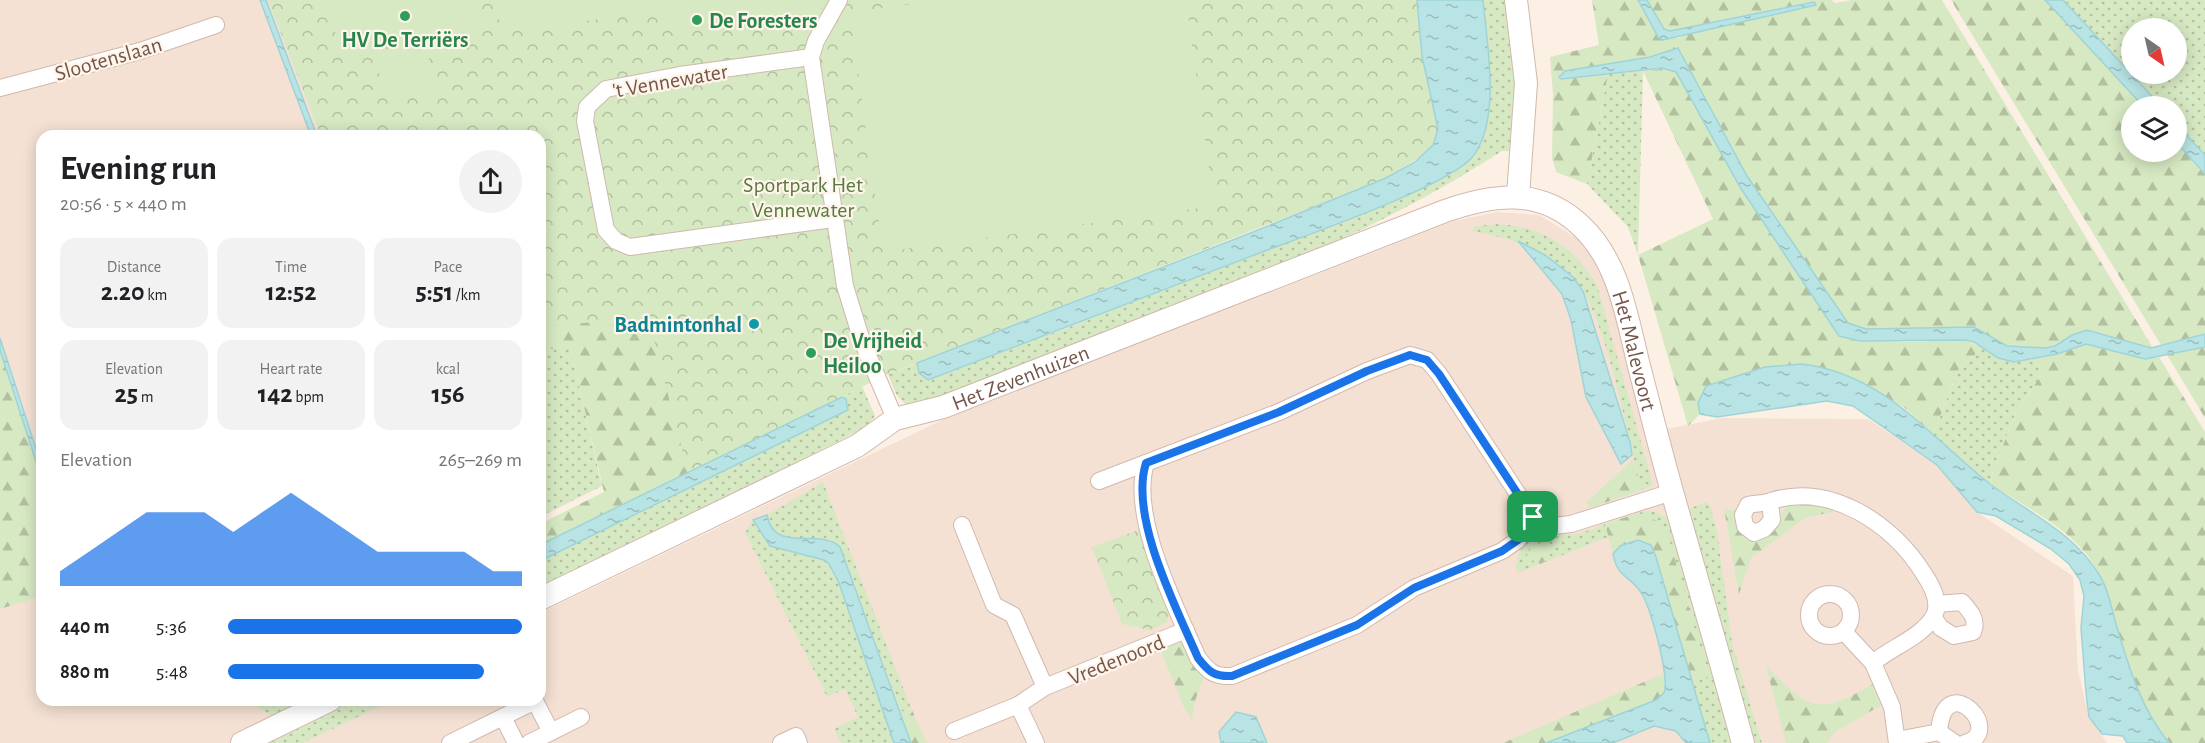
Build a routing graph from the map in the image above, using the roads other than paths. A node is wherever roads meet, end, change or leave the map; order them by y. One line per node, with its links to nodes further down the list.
1 (839, 0): 4 (street)
2 (1516, 0): 6 (street)
3 (216, 25): 5 (street, Slootenslaan)
4 (811, 57): 7 (street); 7 (street, 't Vennewater)
5 (0, 88)
6 (1518, 196): 8 (street, Het Zevenhuizen); 11 (street, Het Malevoort)
7 (833, 219): 8 (street)
8 (895, 419): 15 (street, Het Zevenhuizen)
9 (1146, 463): 10 (street); 13 (street); 16 (street, Vredenoord)
10 (1098, 481)
11 (1672, 492): 13 (street); 37 (street, Het Malevoort)
12 (1770, 502): 18 (street)
13 (1533, 517): 16 (street, Vredenoord)
14 (962, 525): 19 (street, Vredenoord)
15 (546, 596)
16 (1186, 630): 19 (street, Vredenoord)
17 (1845, 633): 18 (street)
18 (1873, 663): 29 (street)
19 (1045, 687): 20 (street, Vredenoord)
20 (1018, 705): 26 (street, Vredenoord); 36 (street)
21 (318, 706): 30 (street)
22 (525, 706): 24 (street)
23 (538, 706): 27 (street)
24 (503, 717): 31 (street); 32 (street)
25 (581, 717): 27 (street)
26 (954, 731)
27 (551, 732): 33 (street)
28 (1939, 732): 29 (street); 38 (street); 39 (street)
29 (1897, 741)
30 (242, 743)
31 (450, 743)
32 (516, 743)
33 (529, 743)
34 (781, 743): 35 (street)
35 (799, 743)
36 (1036, 743)
37 (1743, 743)
38 (1955, 743)
39 (1965, 743)

